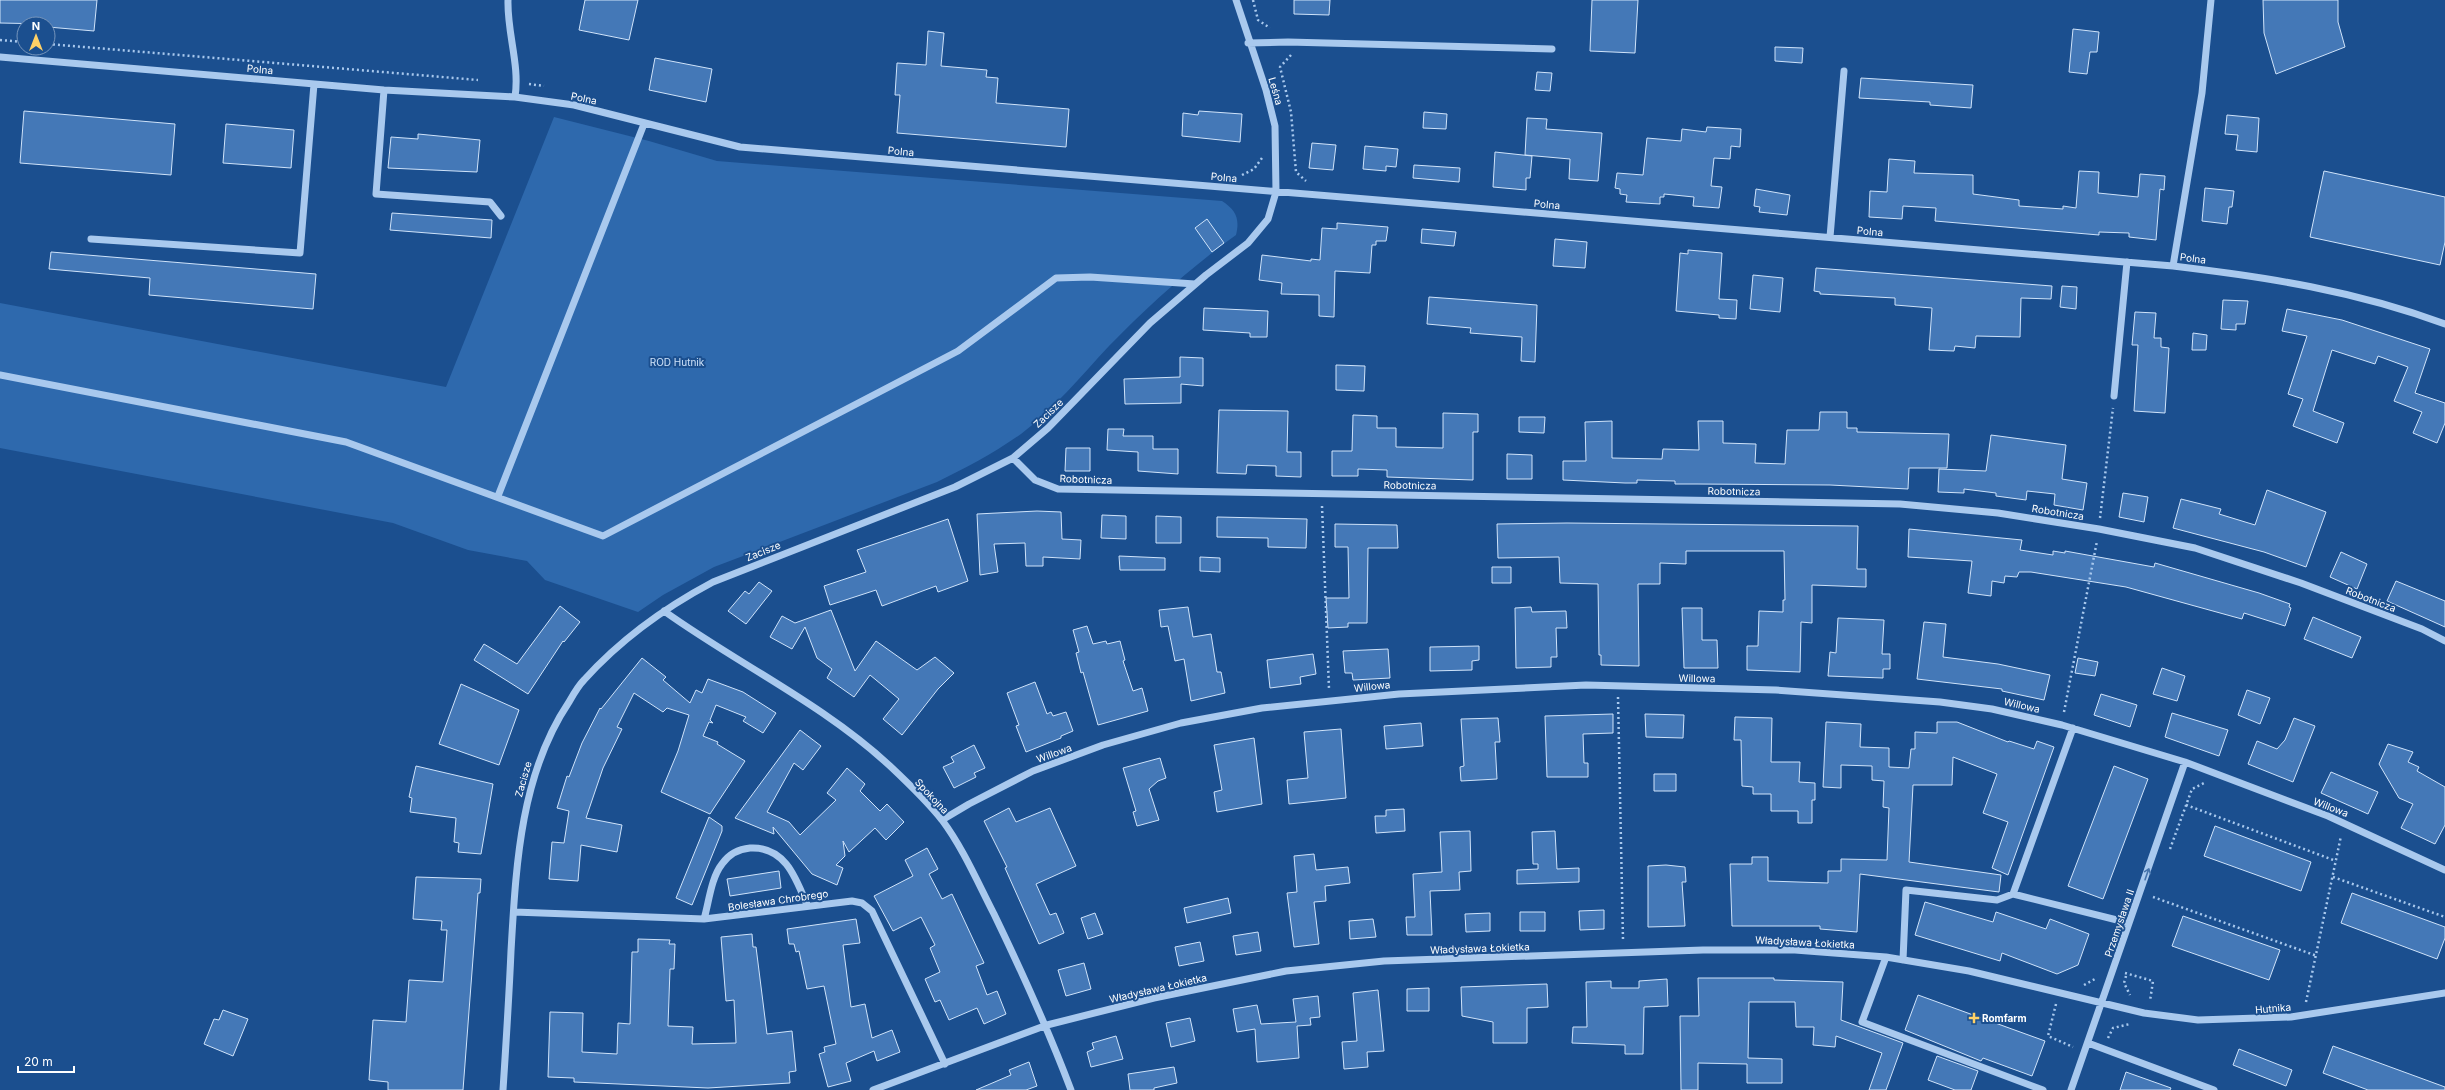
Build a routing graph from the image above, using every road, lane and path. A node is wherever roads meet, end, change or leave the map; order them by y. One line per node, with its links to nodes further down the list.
1 (508, 0): 14 (street)
2 (1236, 0): 7 (street, Leśna)
3 (1253, 0): 8 (path)
4 (2211, 0): 22 (street)
5 (0, 40): 6 (path)
6 (16, 41)
7 (1248, 42): 8 (street); 17 (street, Leśna)
8 (1288, 42): 9 (street); 16 (path)
9 (1552, 49)
10 (0, 57): 12 (street, Polna)
11 (1844, 71): 19 (street)
12 (314, 84): 13 (street, Polna); 20 (street)
13 (384, 90): 14 (street, Polna); 18 (street)
14 (515, 98): 15 (street, Polna)
15 (644, 124): 17 (street, Polna); 29 (street)
16 (1294, 160)
17 (1276, 192): 19 (street, Polna); 23 (street, Zacisze)
18 (501, 216)
19 (1830, 237): 21 (street, Polna)
20 (91, 239)
21 (2127, 262): 22 (street, Polna); 26 (street)
22 (2173, 266): 24 (street, Polna)
23 (1195, 284): 27 (street, Zacisze); 29 (street)
24 (2445, 324)
25 (0, 375): 29 (street)
26 (2114, 396): 30 (path)
27 (1013, 458): 28 (street, Robotnicza); 31 (street, Zacisze)
28 (1321, 494): 30 (street, Robotnicza); 34 (path)
29 (498, 496)
30 (2099, 529): 32 (street, Robotnicza); 35 (path)
31 (664, 611): 40 (street, Spokojna); 51 (street, Zacisze)
32 (2445, 641)
33 (1618, 686): 34 (street, Willowa); 35 (street, Willowa); 55 (path)
34 (1329, 701): 40 (street, Willowa)
35 (2062, 725): 36 (street, Willowa)
36 (2073, 728): 37 (street, Willowa); 47 (street)
37 (2186, 762): 44 (street, Willowa); 54 (street, Przemysława II, one-way to 37)
38 (2192, 789): 39 (path)
39 (2186, 805): 42 (path); 43 (path)
40 (942, 820): 66 (street, Spokojna)
41 (2342, 830): 43 (path)
42 (2169, 854)
43 (2336, 861): 45 (path)
44 (2445, 870)
45 (2333, 877): 52 (path); 56 (path)
46 (2155, 893): 48 (path)
47 (2013, 894): 54 (street); 58 (street)
48 (2153, 897): 49 (path); 56 (path)
49 (2150, 904)
50 (807, 905): 53 (street, Bolesława Chrobrego); 53 (street); 68 (street, Bolesława Chrobrego)
51 (514, 912): 53 (street, Bolesława Chrobrego); 69 (street, Zacisze)
52 (2445, 917)
53 (704, 919)
54 (2129, 923): 64 (street, Przemysława II)
55 (1623, 952): 57 (street, Władysława Łokietka); 66 (street, Władysława Łokietka)
56 (2317, 956): 65 (path)
57 (1886, 957): 58 (street, Władysława Łokietka); 72 (street)
58 (1903, 960): 64 (street, Władysława Łokietka)
59 (2127, 971): 61 (path)
60 (2445, 993): 64 (street, Hutnika)
61 (2133, 997)
62 (2146, 1000): 63 (path)
63 (2157, 1002)
64 (2102, 1003): 67 (street, Przemysława II)
65 (2313, 1003)
66 (1047, 1025): 68 (street, Władysława Łokietka); 71 (street, Spokojna)
67 (2088, 1042): 73 (street, Przemysława II); 74 (street)
68 (944, 1064): 70 (street, Władysława Łokietka)
69 (503, 1090)
70 (873, 1090)
71 (1071, 1090)
72 (2043, 1090)
73 (2071, 1090)
74 (2214, 1090)

